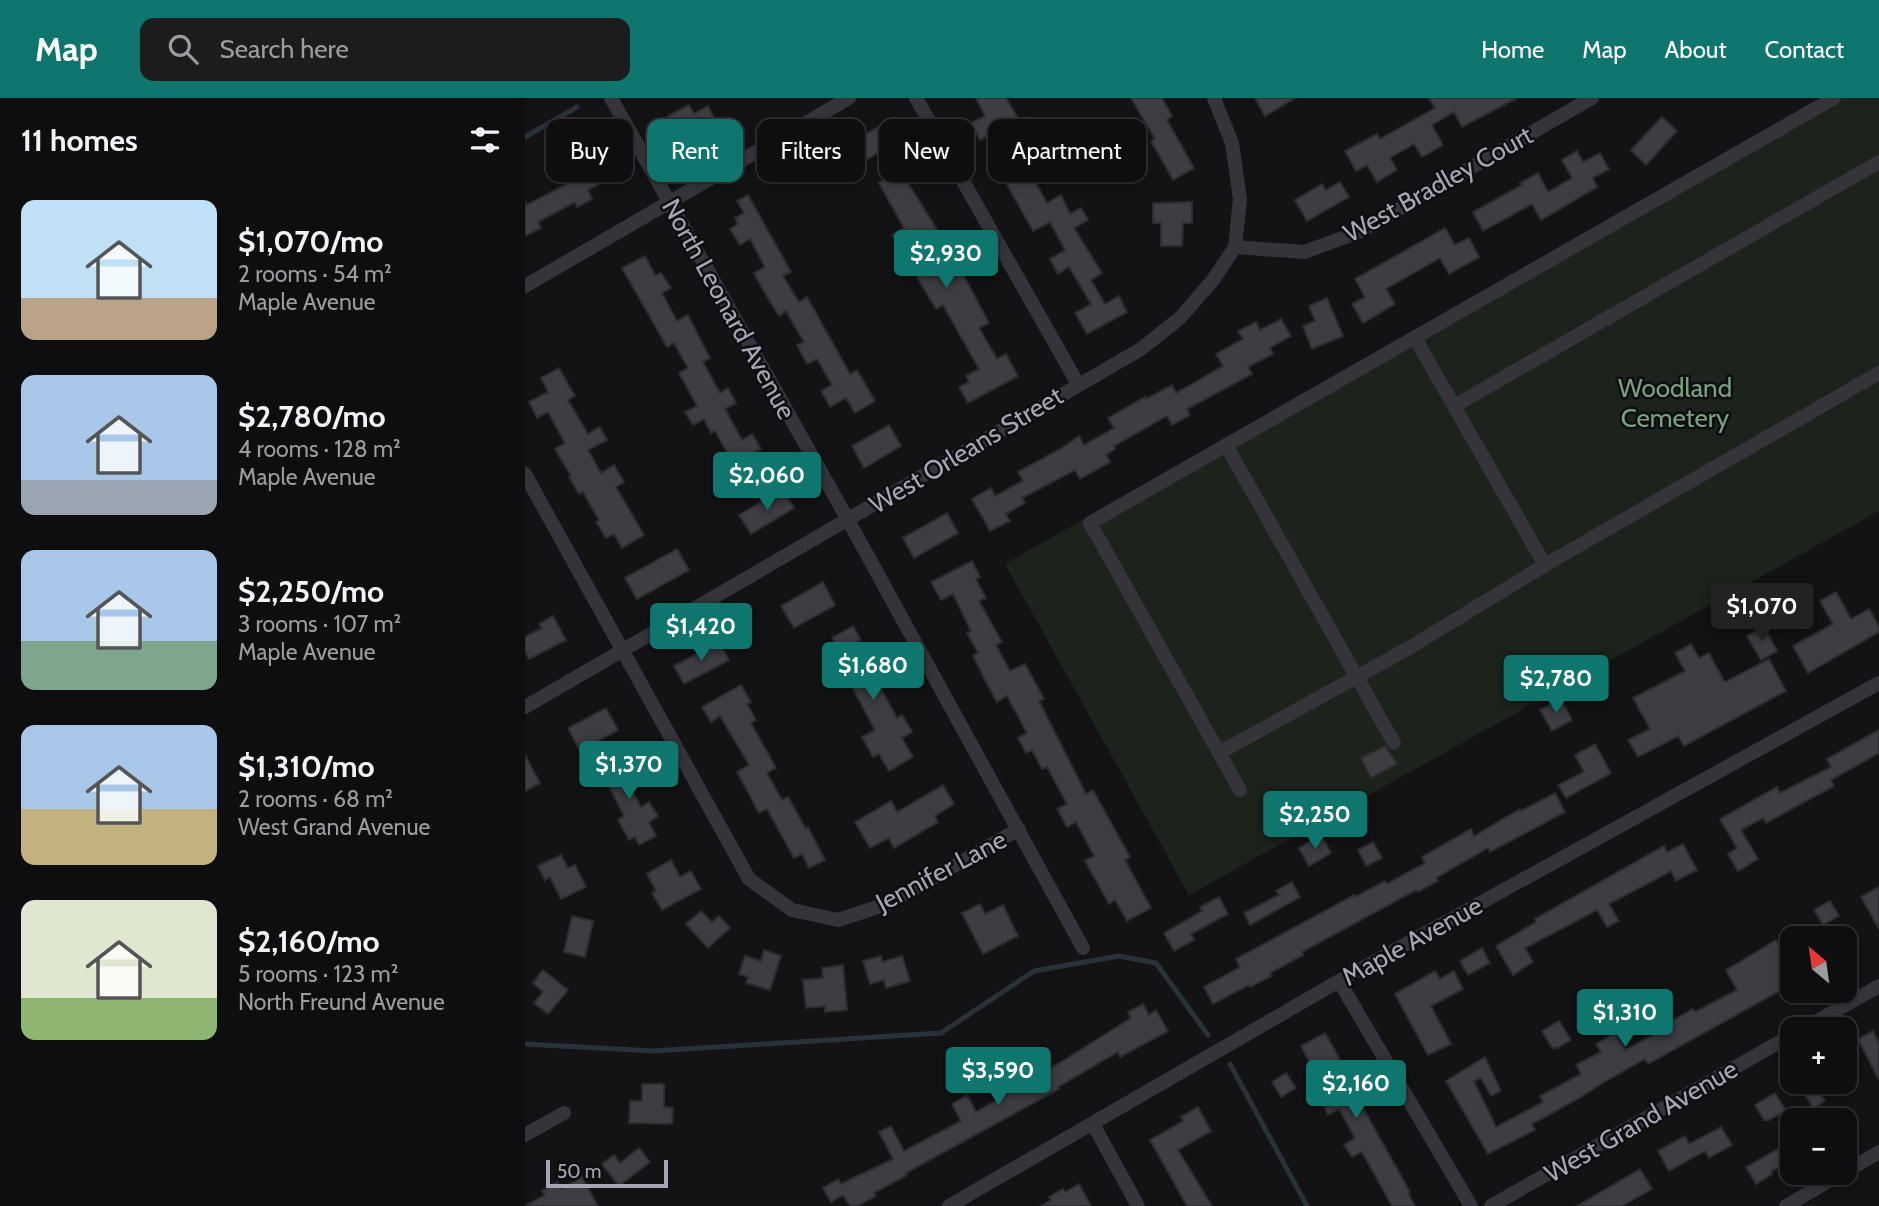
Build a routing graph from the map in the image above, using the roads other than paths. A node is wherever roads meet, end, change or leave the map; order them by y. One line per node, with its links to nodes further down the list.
1 (611, 98): 8 (street, North Leonard Avenue)
2 (849, 98): 8 (street)
3 (916, 98): 13 (street)
4 (1214, 98): 9 (street)
5 (1592, 98): 9 (street, West Bradley Court)
6 (1834, 98): 11 (street)
7 (1879, 162): 14 (street)
8 (669, 203): 10 (street); 17 (street, North Leonard Avenue)
9 (1235, 247): 13 (street, West Orleans Street)
10 (525, 286)
11 (1415, 338): 14 (street); 15 (street)
12 (1879, 373): 18 (street)
13 (1078, 384): 17 (street, West Orleans Street)
14 (1454, 406): 18 (street)
15 (1226, 445): 20 (street); 24 (street)
16 (525, 474): 19 (street, Jennifer Lane)
17 (848, 520): 19 (street, West Orleans Street); 26 (street, North Leonard Avenue)
18 (1545, 565): 20 (street)
19 (623, 648): 22 (street, West Orleans Street); 26 (street, Jennifer Lane)
20 (1356, 677): 23 (street); 24 (street)
21 (1879, 683): 28 (street, Maple Avenue)
22 (525, 707)
23 (1394, 743)
24 (1219, 753): 25 (street)
25 (1240, 790)
26 (1019, 829): 27 (street, North Leonard Avenue)
27 (1083, 948)
28 (1339, 981): 33 (street, Maple Avenue); 40 (street)
29 (1878, 987): 30 (street)
30 (1824, 1017)
31 (1780, 1042): 41 (street, West Grand Avenue)
32 (564, 1113): 34 (street)
33 (1093, 1124): 38 (street, Maple Avenue); 39 (street)
34 (525, 1135)
35 (1879, 1152): 36 (street)
36 (1857, 1165)
37 (1822, 1185): 42 (street)
38 (949, 1206)
39 (1138, 1206)
40 (1471, 1206)
41 (1491, 1206)
42 (1786, 1206)

